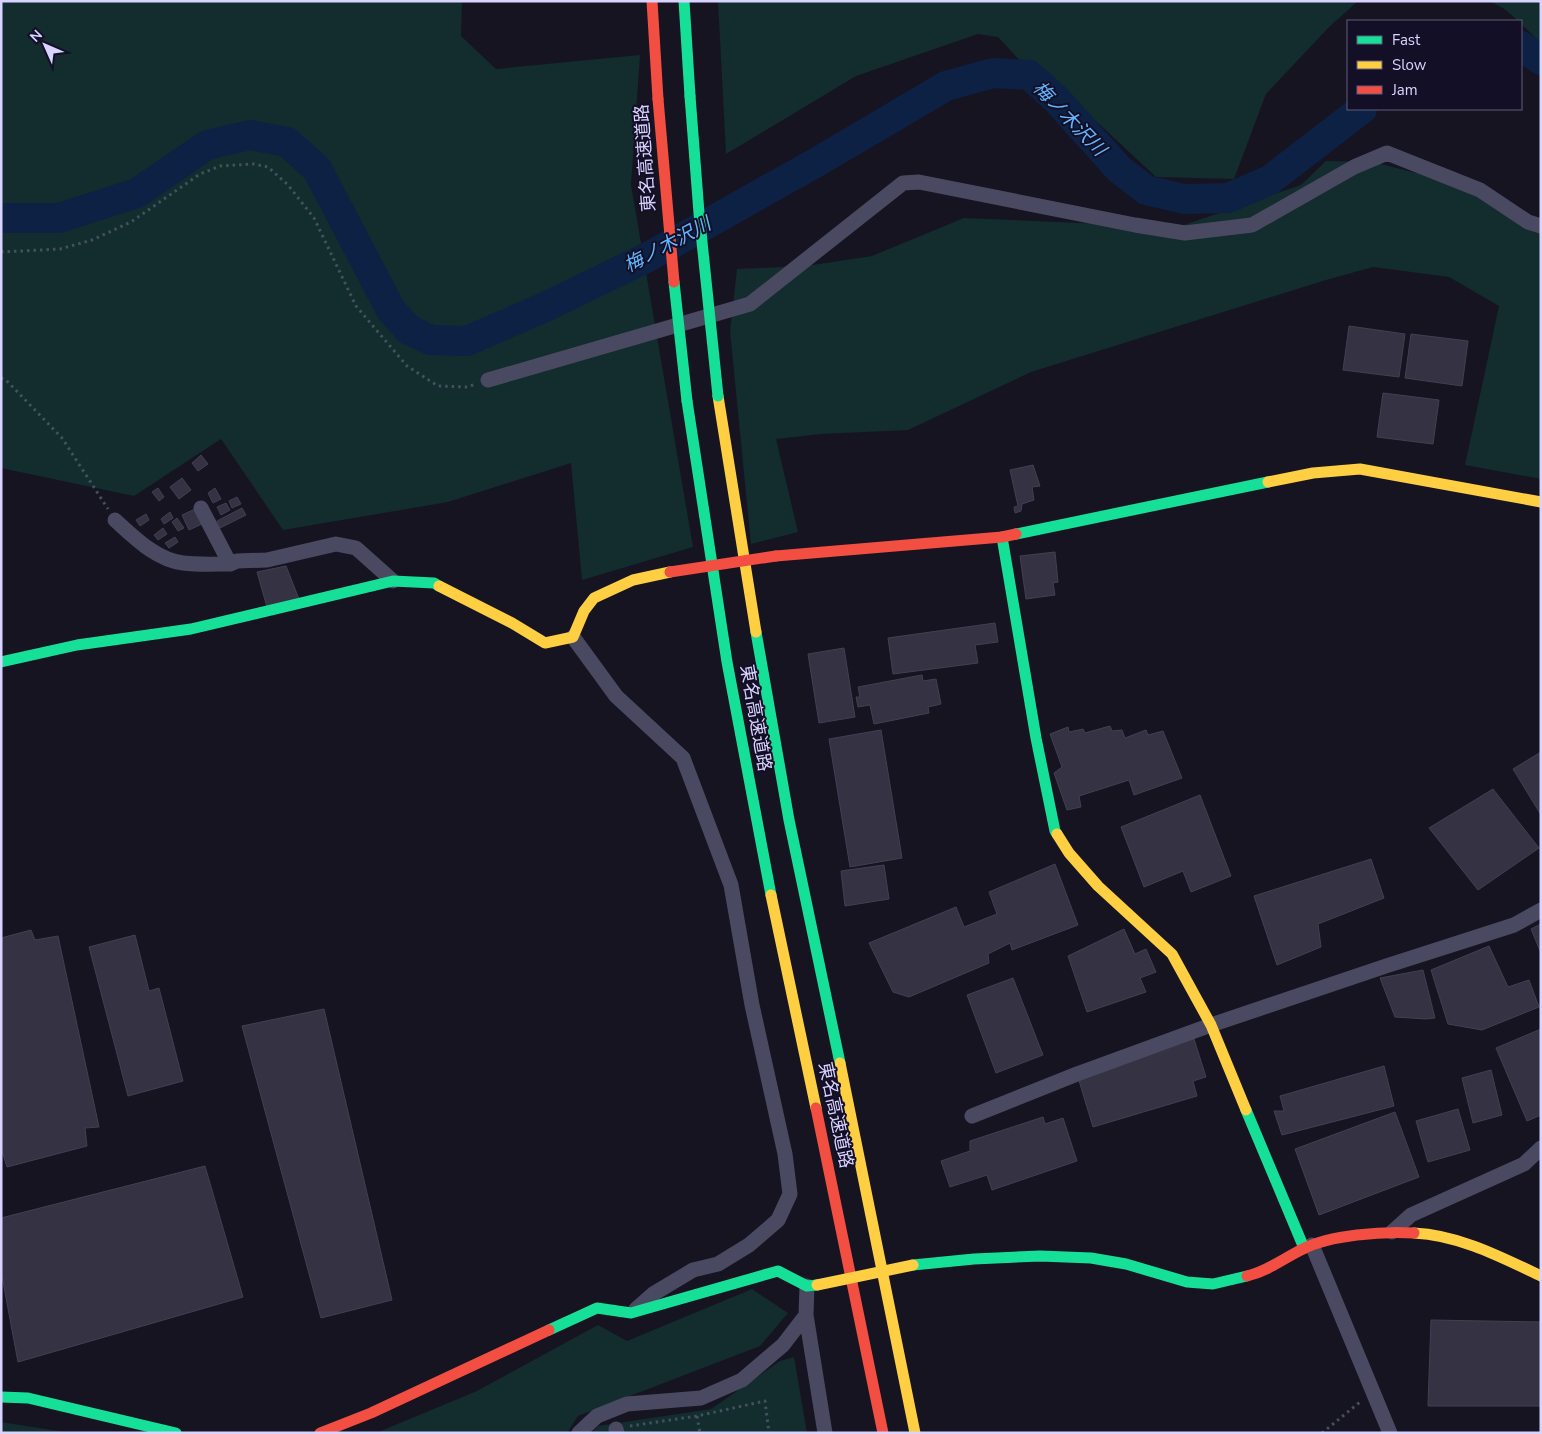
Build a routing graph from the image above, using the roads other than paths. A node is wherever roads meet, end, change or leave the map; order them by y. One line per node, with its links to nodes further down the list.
1 (652, 1): 28 (main road, 東名高速道路, bridge)
2 (684, 1): 29 (main road, 東名高速道路, bridge)
3 (1541, 226): 4 (street)
4 (488, 380)
5 (1541, 502): 8 (main road)
6 (201, 508): 9 (street)
7 (115, 520): 9 (street)
8 (1002, 537): 11 (main road, bridge); 14 (main road)
9 (230, 564): 10 (street)
10 (393, 581): 11 (main road); 12 (main road)
11 (573, 637): 21 (street)
12 (1, 662)
13 (1541, 910): 14 (street)
14 (1211, 1025): 15 (street); 18 (main road)
15 (972, 1116)
16 (1541, 1148): 17 (street)
17 (1392, 1232): 18 (main road); 19 (main road)
18 (1308, 1247): 20 (main road, bridge); 30 (street)
19 (1541, 1276)
20 (812, 1286): 21 (main road); 22 (street)
21 (631, 1313): 25 (main road)
22 (806, 1315): 26 (street); 27 (street)
23 (1, 1397): 24 (main road)
24 (176, 1433)
25 (320, 1433)
26 (579, 1433)
27 (825, 1433)
28 (883, 1433)
29 (915, 1433)
30 (1390, 1433)

